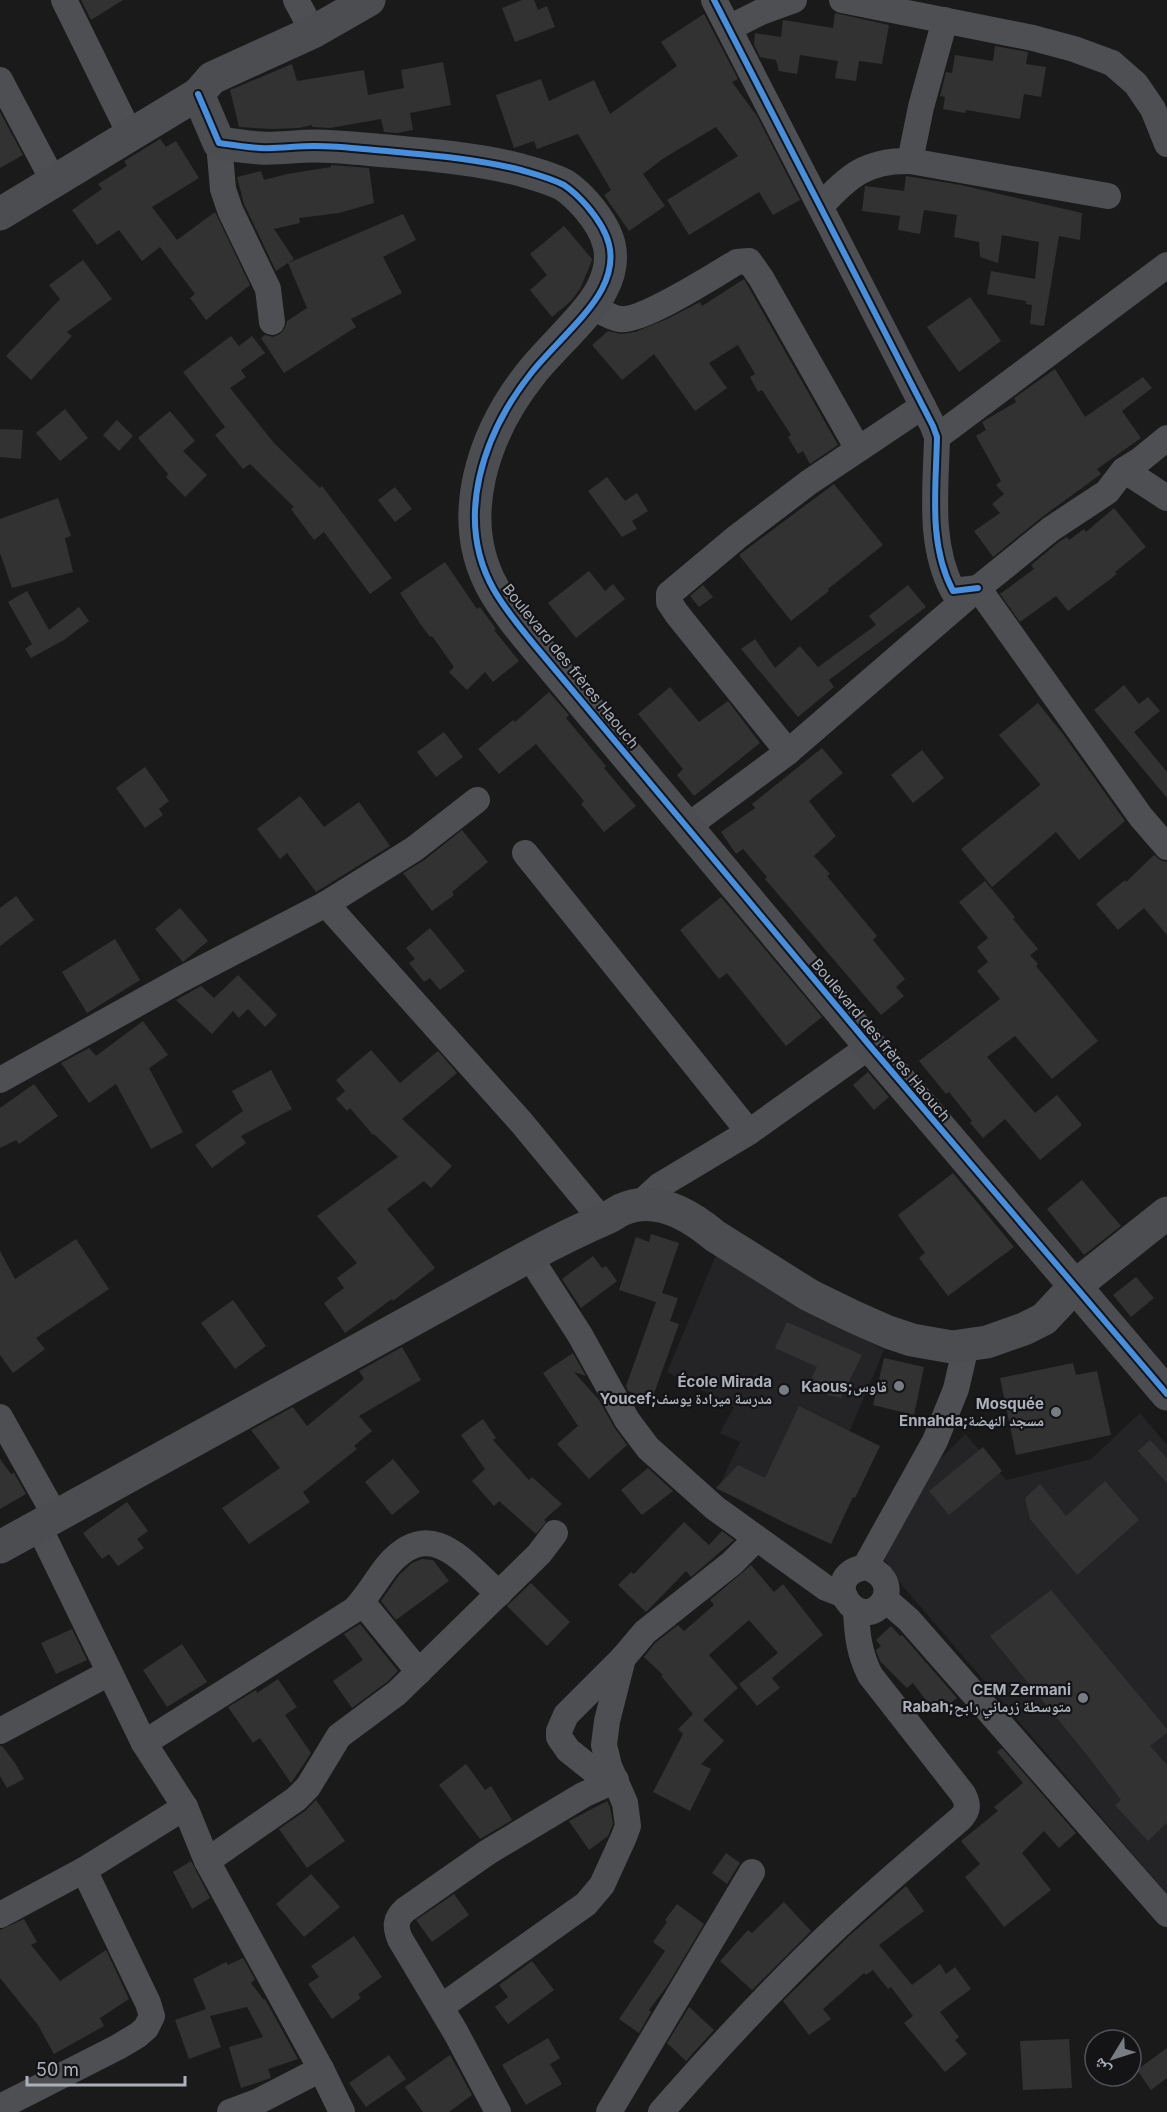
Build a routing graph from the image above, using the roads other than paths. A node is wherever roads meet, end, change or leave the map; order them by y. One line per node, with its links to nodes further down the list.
1 (64, 0): 12 (street)
2 (296, 0): 9 (street)
3 (369, 0): 9 (street)
4 (714, 0): 8 (street)
5 (794, 0): 8 (street)
6 (842, 0): 7 (street)
7 (945, 21): 13 (street); 15 (street)
8 (729, 28): 18 (street)
9 (314, 32): 11 (street)
10 (0, 80): 16 (street)
11 (198, 94): 12 (street); 14 (street)
12 (131, 136): 16 (street)
13 (1166, 140)
14 (219, 143): 21 (street, Boulevard des frères Haouch); 22 (street)
15 (910, 161): 17 (street); 18 (street)
16 (54, 183): 19 (street)
17 (1108, 196)
18 (821, 206): 23 (street)
19 (0, 214)
20 (1167, 265): 24 (street)
21 (590, 305): 26 (street); 32 (street, Boulevard des frères Haouch)
22 (272, 322)
23 (923, 406): 24 (street); 26 (street)
24 (937, 437): 29 (street)
25 (1167, 438): 27 (street)
26 (858, 449): 30 (street)
27 (1124, 470): 28 (street); 29 (street)
28 (1167, 498)
29 (978, 588): 30 (street); 33 (street)
30 (788, 752): 32 (street)
31 (477, 800): 35 (street)
32 (688, 826): 36 (street, Boulevard des frères Haouch)
33 (1167, 847)
34 (525, 854): 38 (street)
35 (327, 904): 37 (street); 41 (street)
36 (870, 1046): 38 (street); 44 (street, Boulevard des frères Haouch)
37 (0, 1080)
38 (748, 1132): 39 (street)
39 (643, 1204): 41 (street); 42 (street)
40 (1167, 1213): 44 (street)
41 (607, 1218): 42 (street); 43 (street)
42 (715, 1236): 45 (street)
43 (529, 1256): 48 (street); 50 (street)
44 (1075, 1286): 45 (street); 46 (street, Boulevard des frères Haouch)
45 (966, 1347): 52 (street)
46 (1167, 1394)
47 (0, 1417): 48 (street)
48 (47, 1521): 51 (street); 59 (street)
49 (555, 1533): 53 (street)
50 (756, 1539): 56 (street); 57 (street)
51 (0, 1546)
52 (865, 1567): 54 (street); 56 (street)
53 (499, 1594): 55 (street); 58 (street)
54 (885, 1599): 56 (street); 67 (street)
55 (362, 1602): 58 (street); 61 (street)
56 (850, 1602): 76 (street)
57 (623, 1658): 62 (street); 62 (street)
58 (418, 1672): 64 (street)
59 (110, 1673): 60 (street); 61 (street)
60 (0, 1731)
61 (144, 1743): 63 (street)
62 (612, 1781): 69 (street); 69 (street)
63 (185, 1808): 64 (street); 65 (street)
64 (207, 1861): 70 (street)
65 (84, 1870): 68 (street); 71 (street)
66 (752, 1872): 75 (street)
67 (1167, 1914)
68 (0, 1915)
69 (441, 2007): 74 (street)
70 (321, 2069): 72 (street); 73 (street)
71 (0, 2106)
72 (230, 2112)
73 (342, 2112)
74 (498, 2112)
75 (609, 2112)
76 (661, 2112)

